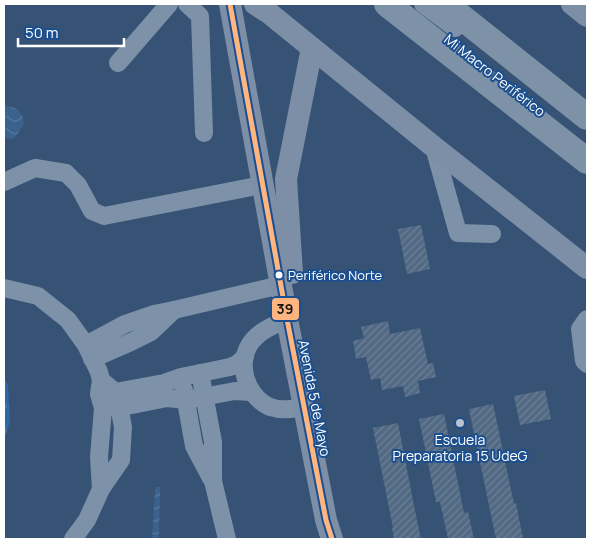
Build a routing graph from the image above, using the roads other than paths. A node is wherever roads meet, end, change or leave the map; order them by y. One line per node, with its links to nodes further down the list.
1 (169, 4): 12 (street)
2 (187, 4): 15 (street)
3 (230, 4): 20 (main road, Avenida 5 de Mayo)
4 (255, 4): 11 (main road)
5 (387, 4): 18 (highway)
6 (404, 4): 17 (street, Mi Macro Periférico)
7 (424, 4): 14 (street, Mi Macro Periférico)
8 (446, 4): 13 (highway)
9 (572, 4): 10 (main road)
10 (587, 16)
11 (312, 48): 16 (main road); 41 (main road, Avenida 5 de Mayo)
12 (118, 63)
13 (587, 117)
14 (587, 131)
15 (204, 133)
16 (434, 147): 21 (street); 22 (main road)
17 (587, 147)
18 (587, 161)
19 (4, 182): 20 (street)
20 (262, 185): 23 (main road, Avenida 5 de Mayo)
21 (492, 234)
22 (587, 268)
23 (281, 285): 25 (main road, Avenida 5 de Mayo); 27 (street)
24 (4, 288): 27 (street)
25 (287, 319): 28 (street); 36 (main road, Avenida 5 de Mayo)
26 (585, 327): 29 (street)
27 (89, 352): 33 (street)
28 (244, 357): 30 (street); 32 (street)
29 (587, 364)
30 (200, 373): 31 (street); 34 (street)
31 (181, 377): 33 (street); 35 (street)
32 (252, 392): 34 (street); 36 (street)
33 (107, 396): 35 (street); 38 (street)
34 (204, 396): 35 (street); 37 (street)
35 (186, 400): 37 (street)
36 (305, 407): 40 (main road, Avenida 5 de Mayo)
37 (213, 481): 39 (street)
38 (73, 539)
39 (227, 539)
40 (332, 539)
41 (343, 539)

